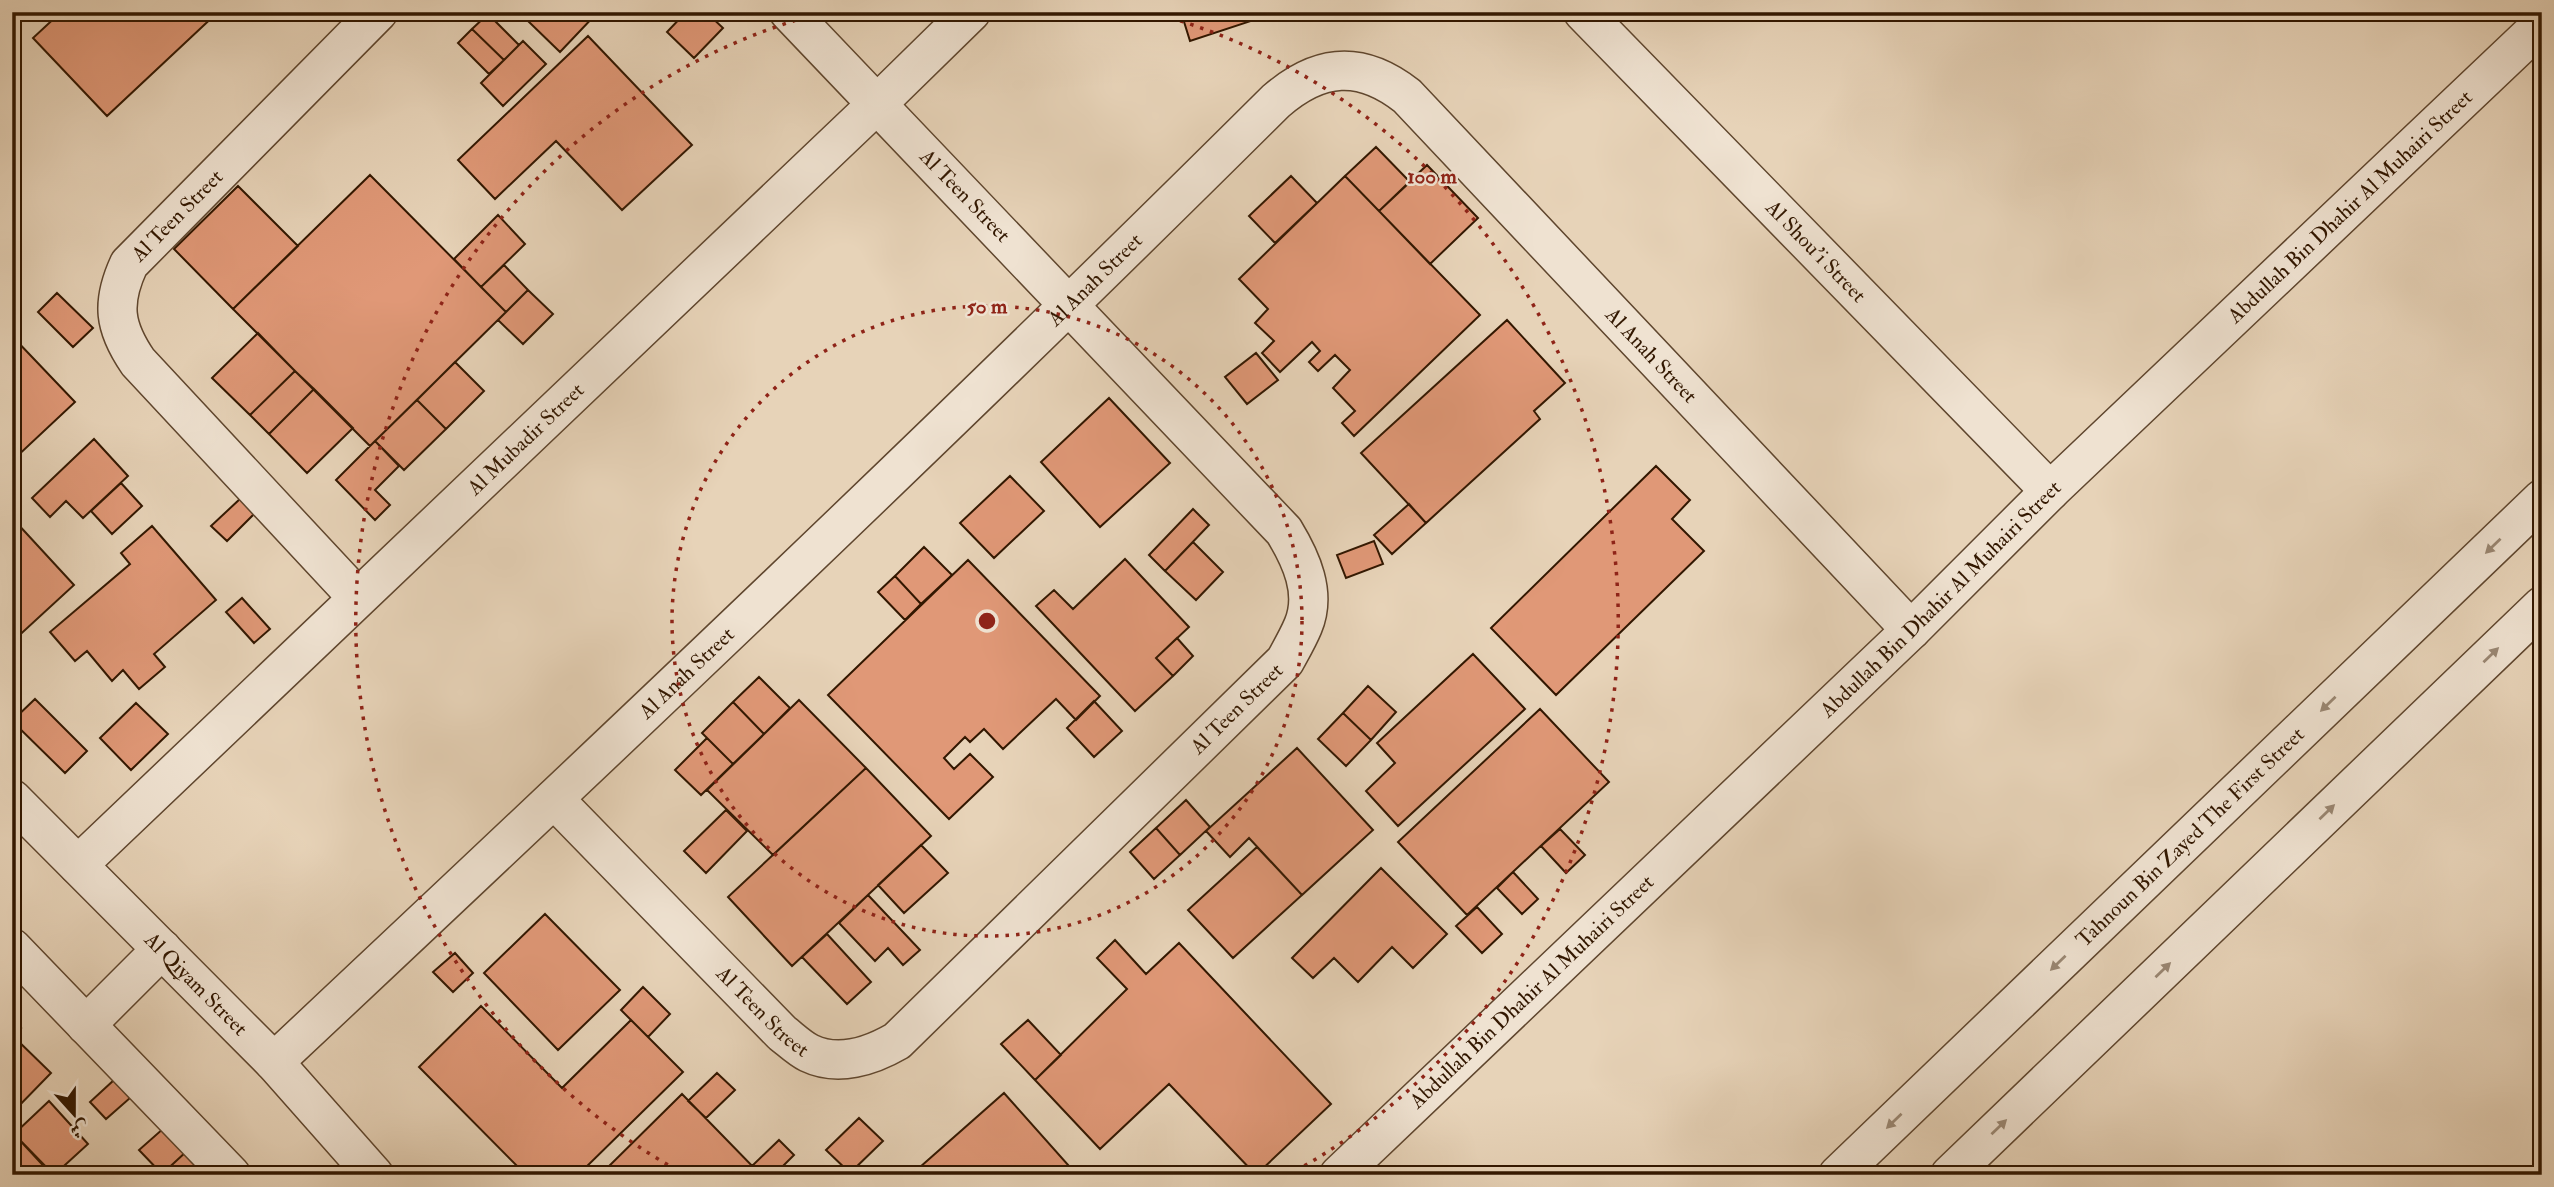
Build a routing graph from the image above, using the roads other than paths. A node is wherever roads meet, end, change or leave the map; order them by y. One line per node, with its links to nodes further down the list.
1 (378, 12): 10 (street, Al Teen Street)
2 (789, 12): 6 (street, Al Teen Street)
3 (971, 12): 6 (street, Al Mubadir Street)
4 (1583, 12): 8 (street, Al Shou'i Street)
5 (2542, 24): 8 (street, Abdullah Bin Dhahir Al Muhairi Street)
6 (877, 104): 7 (street, Al Teen Street); 10 (street, Al Mubadir Street)
7 (1070, 306): 12 (street, Al Anah Street); 14 (street, Al Anah Street); 14 (street, Al Teen Street)
8 (2050, 491): 12 (street, Abdullah Bin Dhahir Al Muhairi Street)
9 (2542, 499): 24 (street, Tahnoun Bin Zayed The First Street, one-way to 24)
10 (357, 597): 15 (street, Al Mubadir Street)
11 (2542, 606): 20 (street, one-way to 11)
12 (1911, 630): 23 (street, Abdullah Bin Dhahir Al Muhairi Street)
13 (12, 799): 15 (street, Al Qiyam Street)
14 (554, 799): 19 (street, Al Anah Street)
15 (78, 865): 17 (street, Al Qiyam Street)
16 (12, 948): 18 (street)
17 (162, 949): 18 (street); 19 (street, Al Qiyam Street)
18 (86, 1025): 21 (street)
19 (274, 1062): 22 (street, Al Qiyam Street)
20 (1956, 1171)
21 (231, 1175)
22 (374, 1175)
23 (1339, 1175)
24 (1838, 1175)

